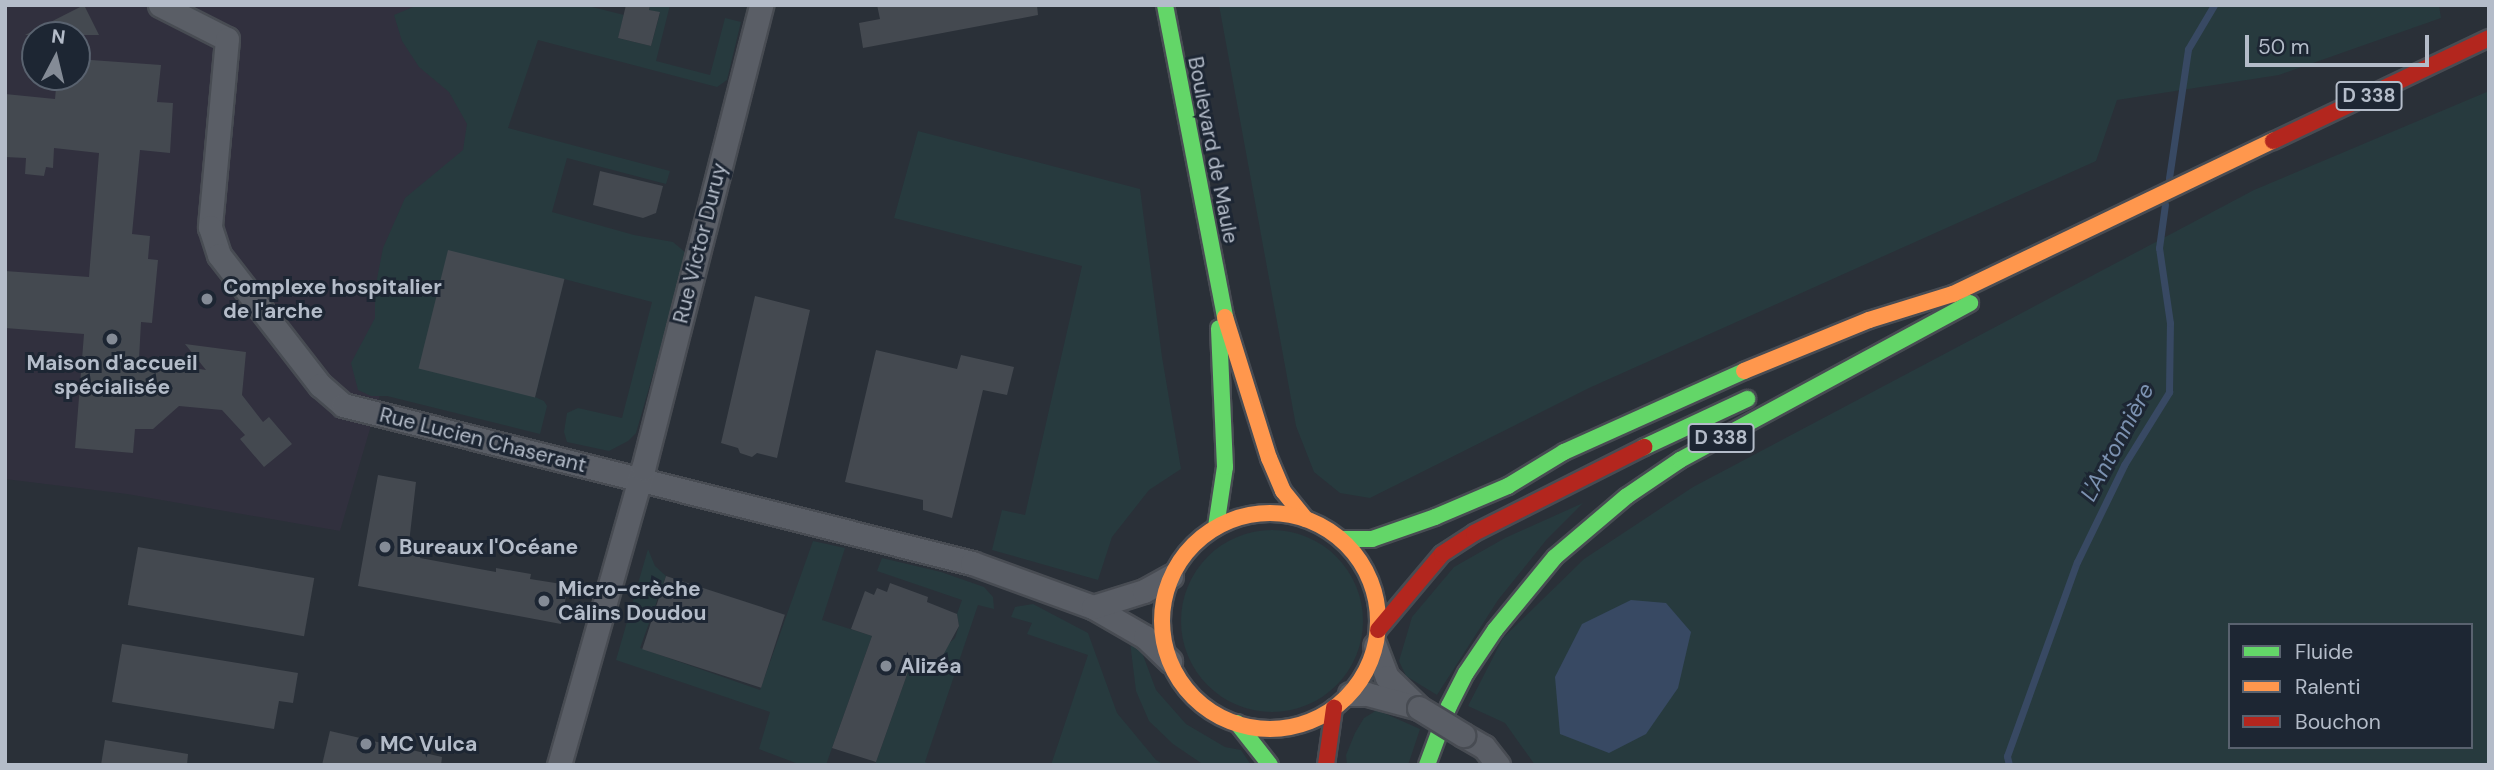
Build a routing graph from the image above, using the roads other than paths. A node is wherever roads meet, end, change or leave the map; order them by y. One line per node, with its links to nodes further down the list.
1 (160, 5): 10 (street, Rue Lucien Chaserant)
2 (761, 5): 10 (street, Rue Victor Duruy)
3 (1165, 5): 7 (main road, Boulevard de Maule)
4 (2489, 38): 5 (main road, D 338)
5 (2060, 245): 6 (main road, D 338); 24 (main road, D 338)
6 (1953, 294): 8 (main road, D 338); 13 (main road, D 338)
7 (1220, 302): 11 (main road, Boulevard de Maule); 12 (main road, Boulevard de Maule)
8 (1838, 356)
9 (1764, 391): 16 (main road, D 338)
10 (640, 480): 15 (street, Rue Lucien Chaserant); 21 (street, Rue Victor Duruy)
11 (1306, 519): 12 (main road); 13 (main road)
12 (1216, 527): 14 (main road)
13 (1341, 539): 16 (main road)
14 (1171, 576): 15 (street); 17 (main road)
15 (1093, 607): 17 (street, Rue Lucien Chaserant)
16 (1377, 638): 18 (main road); 19 (street)
17 (1170, 661): 20 (main road)
18 (1342, 701): 19 (street); 20 (main road); 23 (main road)
19 (1419, 708): 25 (street, bridge)
20 (1237, 723): 22 (main road)
21 (559, 765)
22 (1270, 765)
23 (1326, 765)
24 (1427, 765)
25 (1498, 765)

